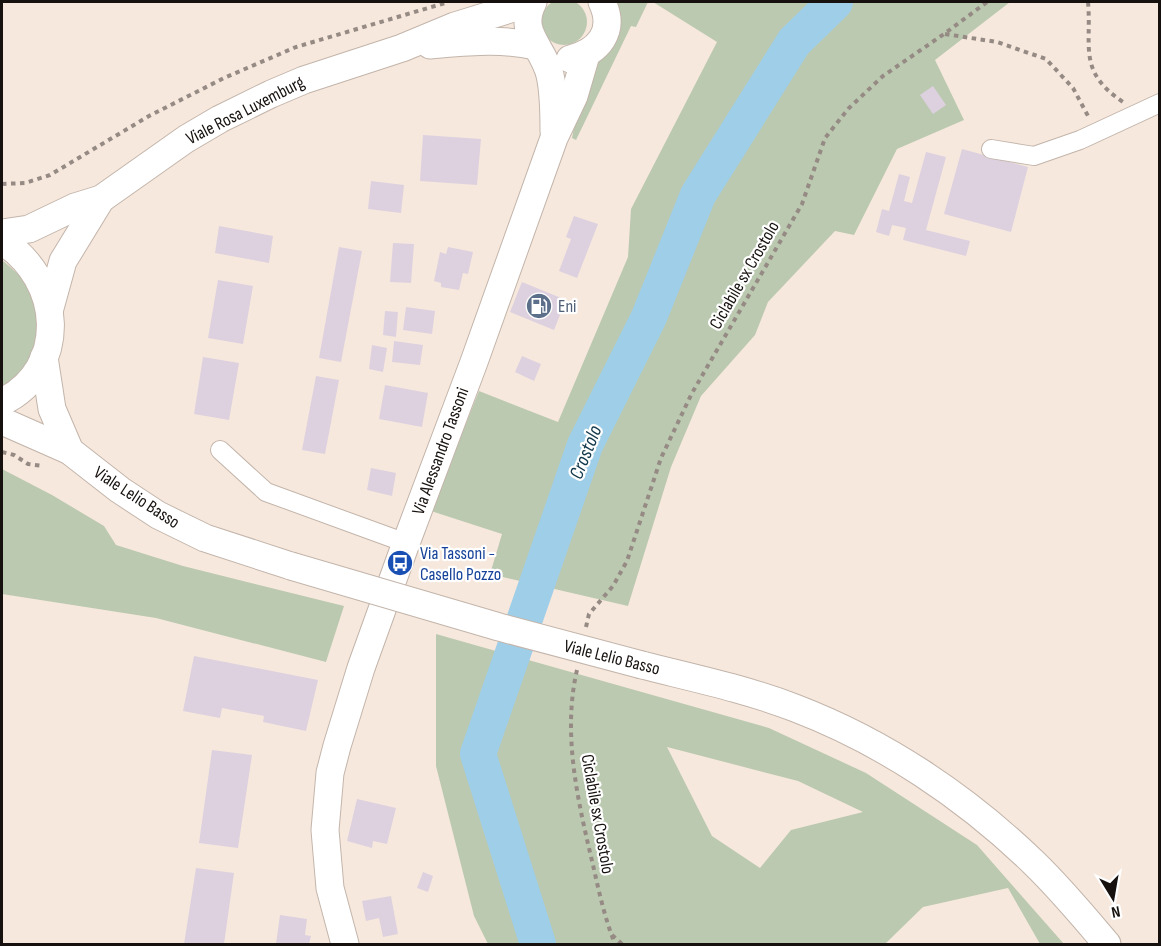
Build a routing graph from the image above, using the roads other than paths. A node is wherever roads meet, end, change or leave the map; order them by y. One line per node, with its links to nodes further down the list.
1 (525, 2): 4 (street, Viale Rosa Luxemburg)
2 (533, 2): 5 (street, Via Alessandro Tassoni)
3 (603, 2): 6 (street, Via Alessandro Tassoni)
4 (402, 48): 5 (street, Viale Rosa Luxemburg); 10 (street, Viale Rosa Luxemburg)
5 (539, 50): 6 (street); 8 (street, Via Alessandro Tassoni)
6 (586, 55): 8 (street, Via Alessandro Tassoni)
7 (1153, 106): 9 (street)
8 (554, 138): 19 (street, Via Alessandro Tassoni)
9 (992, 149)
10 (101, 199): 11 (street, Viale Rosa Luxemburg); 13 (street, Viale Rosa Luxemburg)
11 (2, 233)
12 (2, 241): 13 (street)
13 (50, 309): 14 (street)
14 (44, 357): 15 (street); 18 (street, Viale Lelio Basso)
15 (2, 402)
16 (2, 421): 18 (street, Viale Lelio Basso)
17 (220, 450): 19 (street)
18 (70, 451): 21 (street, Viale Lelio Basso, bridge)
19 (406, 543): 20 (street, Via Alessandro Tassoni)
20 (345, 945)
21 (1107, 945)

